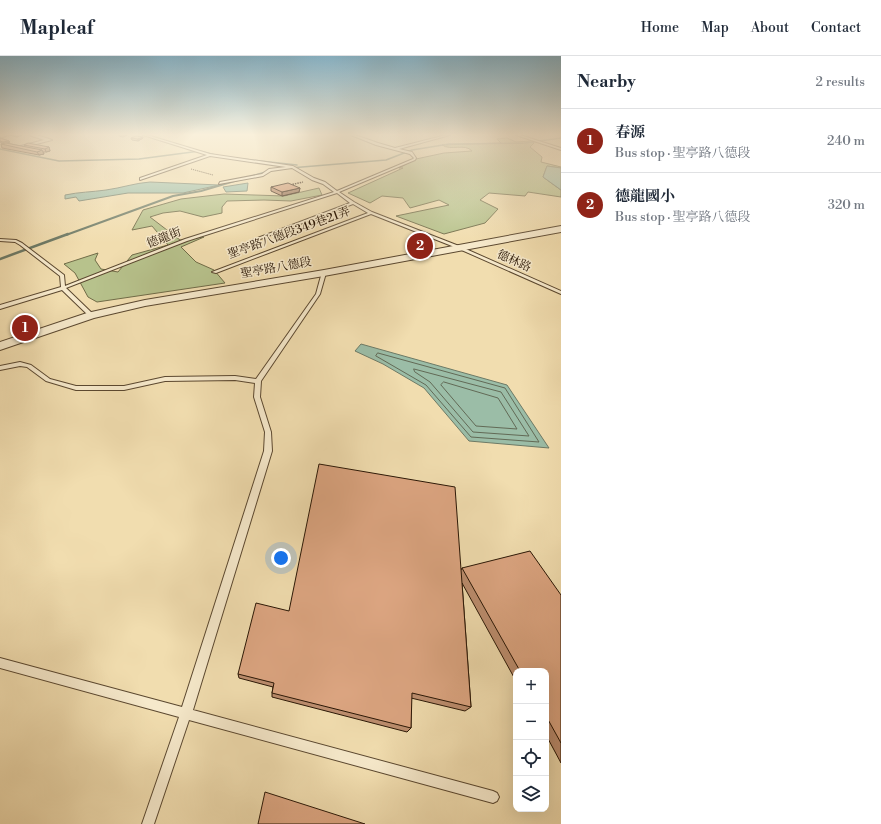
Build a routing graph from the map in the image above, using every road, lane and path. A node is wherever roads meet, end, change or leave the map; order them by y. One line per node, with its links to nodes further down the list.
1 (166, 171): 7 (lane)
2 (198, 171): 6 (path)
3 (269, 171): 9 (lane)
4 (300, 171): 8 (lane, 德林路)
5 (388, 171): 11 (lane, 德龍街)
6 (213, 175)
7 (141, 179)
8 (313, 179): 10 (path); 11 (lane, 德林路)
9 (220, 183)
10 (286, 186)
11 (336, 192): 12 (lane, 德林路); 20 (lane, 德龍街)
12 (353, 203): 13 (lane, 德林路); 16 (lane)
13 (371, 213): 17 (lane, 德林路); 18 (lane, 聖亭路八德段349巷21弄)
14 (561, 229): 17 (street, 聖亭路八德段)
15 (0, 240): 20 (lane)
16 (254, 240)
17 (458, 247): 19 (street, 聖亭路八德段); 21 (lane, 德林路)
18 (214, 272)
19 (324, 273): 23 (street, 聖亭路八德段); 26 (lane)
20 (63, 288): 22 (lane, 德龍街); 23 (lane)
21 (561, 293)
22 (0, 307)
23 (91, 315): 24 (street, 聖亭路八德段)
24 (0, 346)
25 (0, 368): 26 (lane)
26 (258, 381): 28 (lane)
27 (0, 663): 28 (lane)
28 (186, 713): 29 (lane); 30 (lane)
29 (493, 796)
30 (148, 824)

